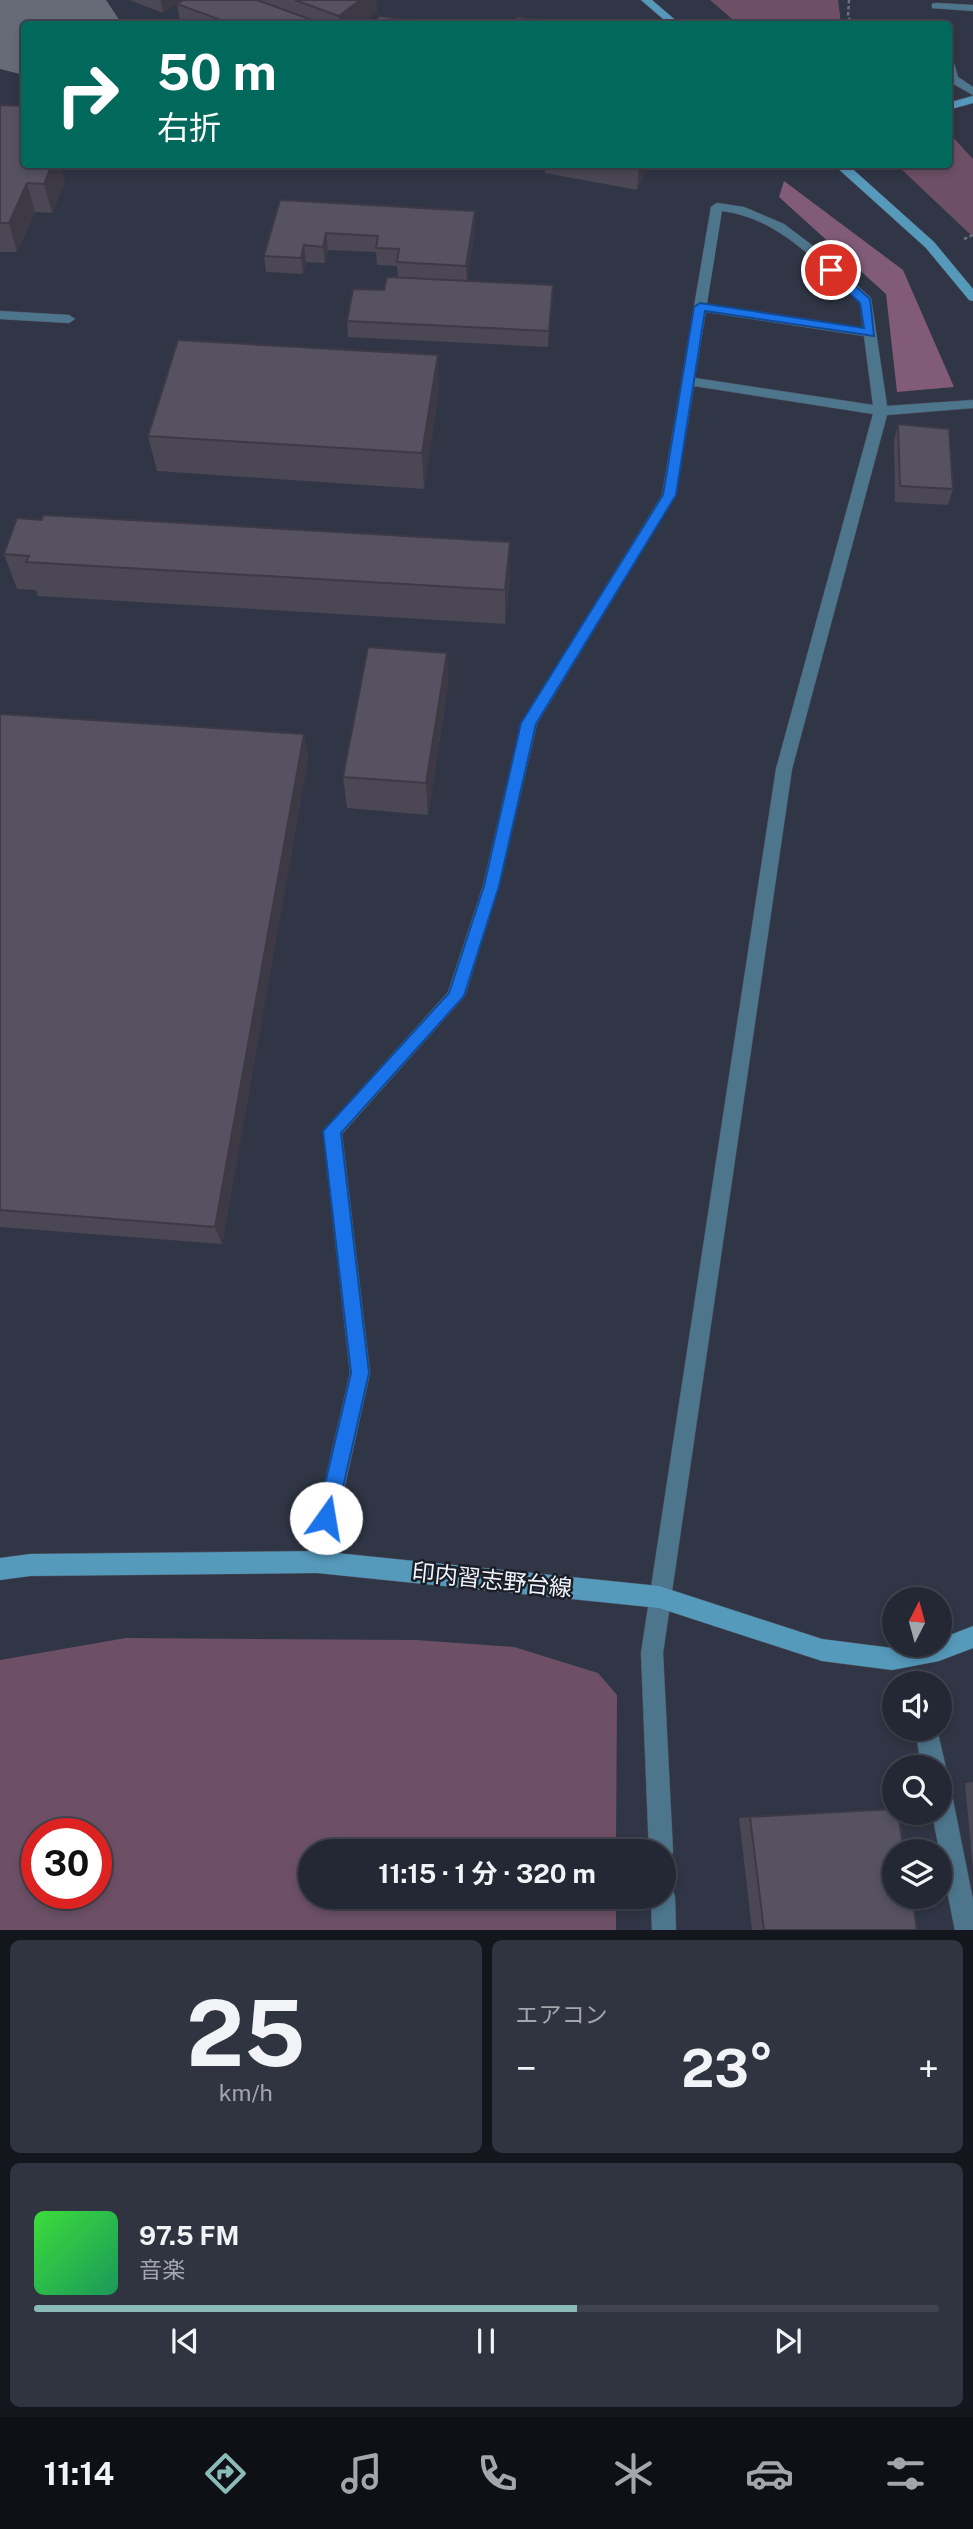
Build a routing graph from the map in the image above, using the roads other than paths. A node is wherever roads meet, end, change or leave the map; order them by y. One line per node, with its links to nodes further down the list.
1 (646, 0): 5 (street)
2 (936, 3): 3 (street); 4 (street)
3 (973, 8)
4 (936, 19)
5 (671, 21)
6 (952, 76): 7 (street)
7 (973, 92)
8 (973, 99): 9 (street)
9 (952, 106)
10 (843, 168): 11 (street)
11 (973, 297)
12 (700, 307): 15 (street); 15 (street); 16 (street)
13 (0, 315): 14 (street)
14 (69, 319)
15 (870, 333): 18 (street)
16 (688, 381): 18 (street); 19 (street)
17 (973, 404): 18 (street)
18 (881, 411): 21 (street)
19 (317, 1562): 20 (street, 印内習志野台線); 21 (street, 印内習志野台線)
20 (0, 1569)
21 (659, 1597): 22 (street, 印内習志野台線); 24 (street)
22 (973, 1637)
23 (946, 1825): 27 (street)
24 (660, 1839)
25 (663, 1909): 26 (street)
26 (664, 1930)
27 (967, 1930)

